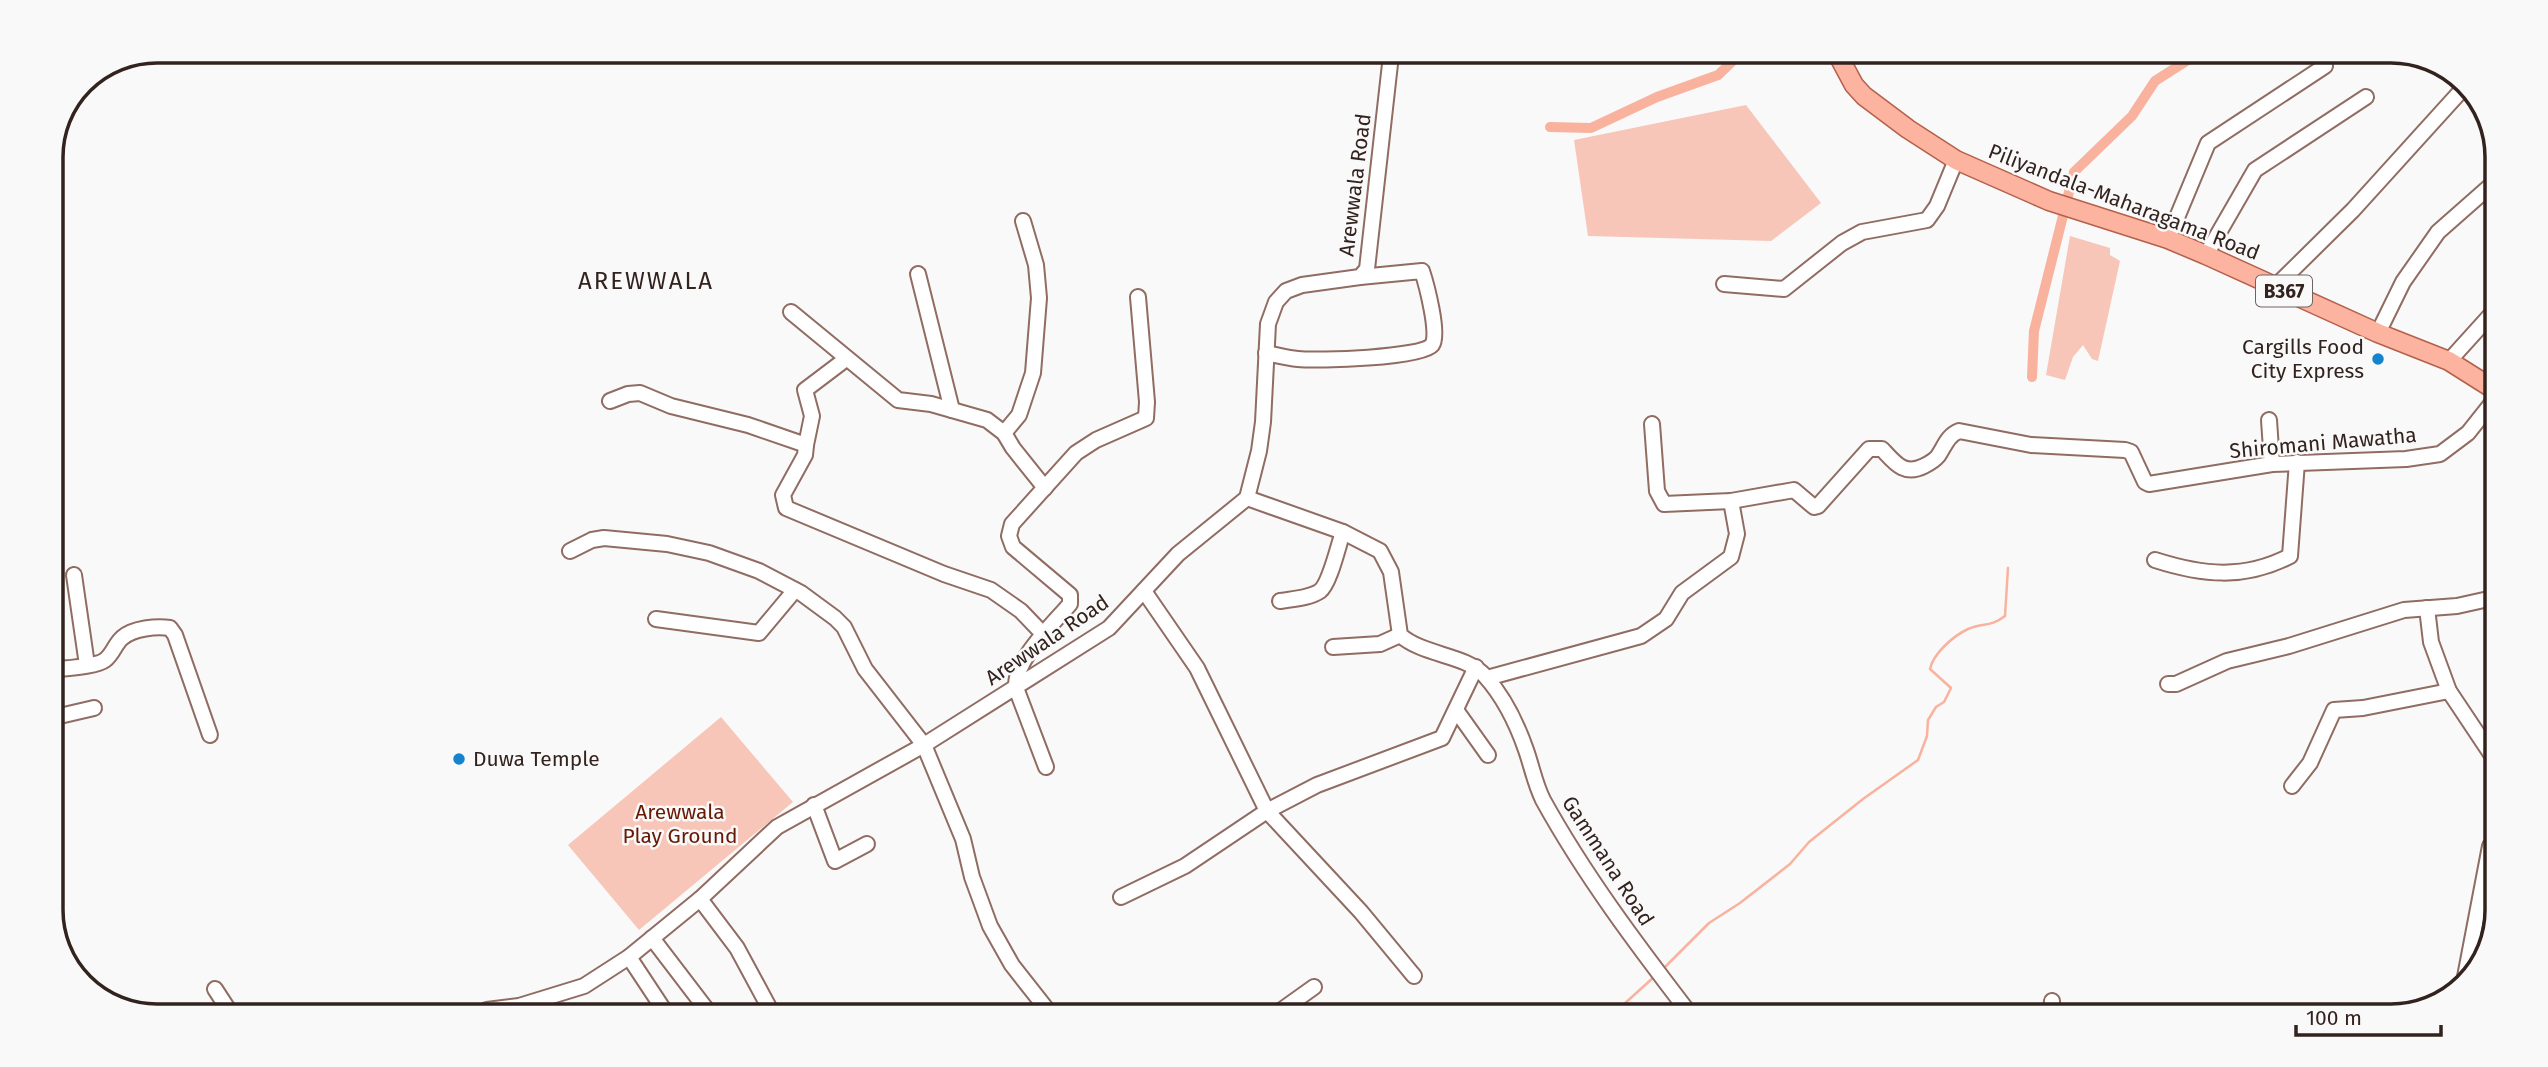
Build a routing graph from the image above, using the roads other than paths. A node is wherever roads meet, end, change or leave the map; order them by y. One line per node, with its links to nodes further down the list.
1 (1390, 63): 12 (street, Arewwala Road)
2 (1842, 63): 6 (main road, Piliyandala-Maharagama Road / B367)
3 (2325, 66): 9 (street)
4 (2460, 92): 14 (street)
5 (2366, 97): 10 (street)
6 (1956, 160): 9 (main road, Piliyandala-Maharagama Road / B367); 13 (street)
7 (2485, 191): 18 (street)
8 (1023, 221): 28 (street)
9 (2168, 239): 10 (main road, Piliyandala-Maharagama Road / B367)
10 (2206, 255): 14 (main road, Piliyandala-Maharagama Road / B367)
11 (918, 274): 24 (street)
12 (1360, 277): 19 (street, Arewwala Road); 19 (street)
13 (1724, 284)
14 (2275, 287): 18 (main road, Piliyandala-Maharagama Road / B367)
15 (1138, 297): 32 (street)
16 (791, 312): 20 (street)
17 (2485, 321): 21 (street)
18 (2378, 333): 21 (main road, Piliyandala-Maharagama Road / B367)
19 (1266, 353): 33 (street, Arewwala Road)
20 (846, 359): 24 (street); 29 (street)
21 (2449, 361): 22 (main road, Piliyandala-Maharagama Road / B367)
22 (2485, 384)
23 (610, 401): 29 (street)
24 (952, 410): 28 (street)
25 (2485, 412): 30 (street, Shiromani Mawatha)
26 (2269, 420): 31 (street)
27 (1652, 424): 34 (street, Shiromani Mawatha)
28 (1004, 433): 32 (street)
29 (806, 445): 45 (street)
30 (2297, 462): 31 (street, Shiromani Mawatha); 37 (street)
31 (2272, 464): 34 (street, Shiromani Mawatha)
32 (1045, 488): 45 (street)
33 (1247, 498): 35 (street); 40 (street, Arewwala Road)
34 (1731, 501): 50 (street)
35 (1343, 532): 42 (street); 46 (street)
36 (570, 551): 39 (street)
37 (2155, 560)
38 (74, 575): 48 (street)
39 (795, 590): 44 (street); 58 (street)
40 (1144, 591): 52 (street, Arewwala Road); 64 (street)
41 (2485, 600): 43 (street)
42 (1280, 601)
43 (2427, 608): 51 (street); 53 (street)
44 (656, 620)
45 (1044, 635): 52 (street)
46 (1400, 635): 47 (street); 50 (street)
47 (1333, 647)
48 (87, 665): 49 (street); 57 (street)
49 (63, 668)
50 (1481, 673): 55 (street); 82 (street, Gammana Road)
51 (2168, 684)
52 (1016, 688): 58 (street, Arewwala Road); 61 (street)
53 (2449, 691): 59 (street); 62 (street)
54 (94, 708): 56 (street)
55 (1457, 710): 60 (street); 64 (street)
56 (63, 715)
57 (210, 735)
58 (924, 745): 63 (street, Arewwala Road); 80 (street)
59 (2485, 745)
60 (1489, 755)
61 (1046, 767)
62 (2292, 786)
63 (814, 805): 65 (street); 67 (street, Arewwala Road)
64 (1266, 811): 66 (street); 72 (street)
65 (867, 844)
66 (1121, 897)
67 (700, 899): 69 (street, Arewwala Road); 79 (street)
68 (2484, 906): 71 (street)
69 (652, 938): 70 (street, Arewwala Road); 78 (street)
70 (629, 957): 76 (street, Arewwala Road); 77 (street)
71 (2470, 961)
72 (1414, 976)
73 (1314, 987): 81 (street)
74 (215, 989): 75 (street)
75 (225, 1004)
76 (526, 1004)
77 (660, 1004)
78 (702, 1004)
79 (767, 1004)
80 (1043, 1004)
81 (1290, 1004)
82 (1682, 1004)

